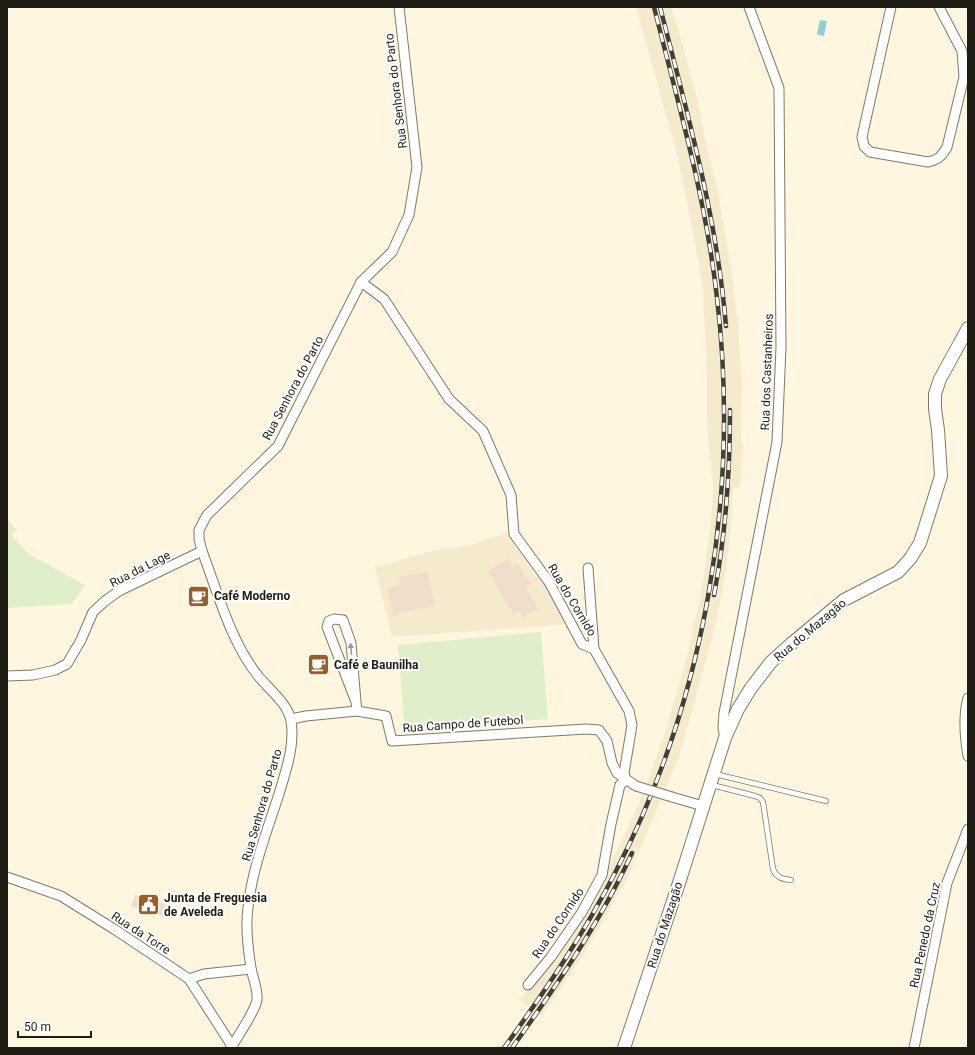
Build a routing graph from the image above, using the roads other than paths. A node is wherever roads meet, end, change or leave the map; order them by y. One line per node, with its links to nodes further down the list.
1 (398, 7): 5 (street, Rua Senhora do Parto)
2 (749, 7): 14 (street, Rua dos Castanheiros)
3 (891, 7): 4 (street)
4 (939, 7)
5 (361, 282): 7 (street, Rua Senhora do Parto); 9 (street, Rua do Cornido)
6 (968, 328): 14 (street, Rua do Mazagão)
7 (202, 551): 10 (street, Rua da Lage); 13 (street, Rua Senhora do Parto)
8 (588, 568): 9 (street)
9 (594, 649): 17 (street, Rua do Cornido)
10 (7, 676)
11 (968, 698): 15 (street)
12 (357, 706): 12 (street, one-way to 12); 13 (street, Rua Campo de Futebol); 17 (street, Rua Campo de Futebol)
13 (291, 719): 23 (street, Rua Senhora do Parto)
14 (725, 738): 16 (street, Rua do Mazagão)
15 (968, 756)
16 (712, 779): 18 (lane); 19 (street, Rua do Mazagão); 22 (lane)
17 (626, 780): 19 (street, bridge); 25 (street, Rua do Cornido)
18 (826, 801)
19 (703, 806): 27 (street, Rua do Mazagão)
20 (968, 829): 28 (street, Rua Penedo da Cruz)
21 (7, 877): 24 (street, Rua da Torre)
22 (791, 880)
23 (251, 970): 24 (street); 26 (street, Rua Senhora do Parto)
24 (189, 979): 26 (street, Rua da Torre)
25 (528, 986)
26 (232, 1047)
27 (624, 1048)
28 (914, 1048)

